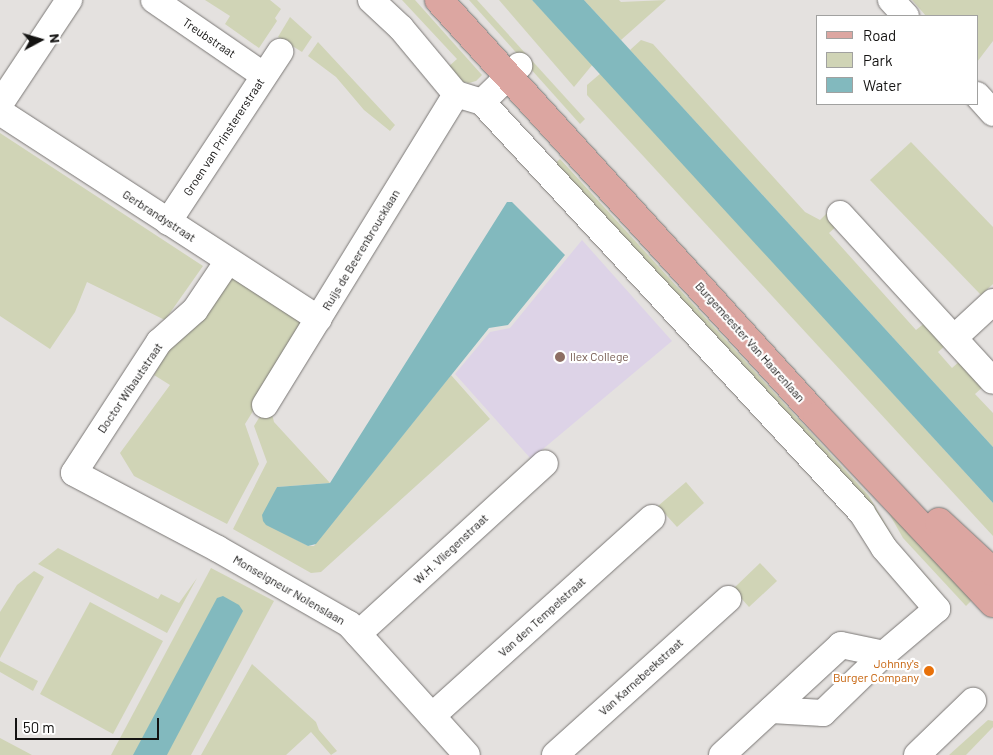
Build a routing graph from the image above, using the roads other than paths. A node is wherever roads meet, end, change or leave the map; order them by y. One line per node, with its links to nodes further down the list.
1 (70, 0): 14 (street)
2 (154, 0): 10 (street, Treubstraat)
3 (371, 0): 11 (street)
4 (439, 0): 9 (main road, Burgemeester Van Haarenlaan)
5 (461, 0): 9 (main road, Burgemeester Van Haarenlaan)
6 (891, 0): 7 (street)
7 (905, 15)
8 (280, 52): 10 (street, Groen van Prinstererstraat)
9 (514, 72): 13 (street); 28 (main road, Burgemeester Van Haarenlaan); 30 (main road, Burgemeester Van Haarenlaan)
10 (264, 75): 18 (street, Groen van Prinstererstraat)
11 (456, 94): 13 (street); 21 (street, Ruijs de Beerenbroucklaan)
12 (978, 96): 16 (street)
13 (482, 102): 32 (street)
14 (0, 104)
15 (0, 112): 18 (street, Gerbrandystraat)
16 (993, 113)
17 (840, 214): 22 (street)
18 (168, 222): 19 (street, Gerbrandystraat)
19 (228, 261): 21 (street, Gerbrandystraat); 26 (street, Doctor Wibautstraat)
20 (993, 302): 22 (street)
21 (319, 319): 24 (street, Ruijs de Beerenbroucklaan)
22 (954, 338): 23 (street)
23 (993, 381)
24 (265, 405)
25 (545, 463): 31 (street, W.H. Vliegenstraat)
26 (74, 473): 31 (street, Monseigneur Nolenslaan)
27 (652, 518): 35 (street, Van den Tempelstraat)
28 (993, 572)
29 (728, 599): 37 (street, Van Karnebeekstraat)
30 (993, 603)
31 (358, 634): 35 (street, Monseigneur Nolenslaan)
32 (884, 654): 34 (street); 34 (street)
33 (973, 701): 39 (street)
34 (771, 710): 38 (street)
35 (432, 716): 36 (street, Monseigneur Nolenslaan)
36 (467, 755)
37 (555, 755)
38 (722, 755)
39 (916, 755)

